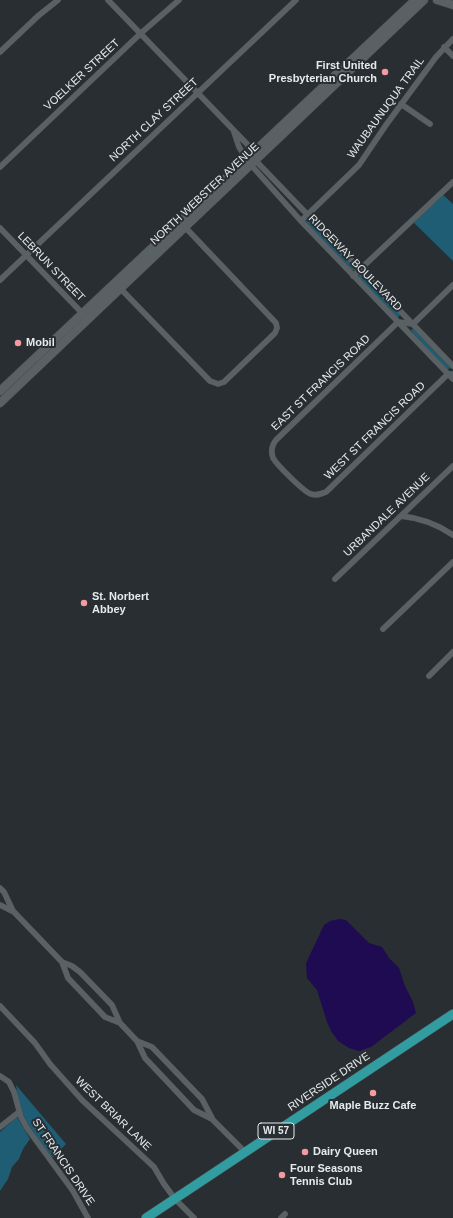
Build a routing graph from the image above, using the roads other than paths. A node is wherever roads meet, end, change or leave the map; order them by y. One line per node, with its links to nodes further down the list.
1 (58, 0): 11 (street)
2 (108, 0): 8 (street)
3 (179, 0): 8 (street, VOELKER STREET)
4 (296, 0): 13 (street, NORTH CLAY STREET)
5 (437, 0): 7 (main road)
6 (422, 1): 16 (main road, NORTH WEBSTER AVENUE)
7 (453, 5)
8 (140, 34): 13 (street); 17 (street, VOELKER STREET)
9 (453, 39): 10 (street, WAUBAUNUQUA TRAIL)
10 (444, 47): 12 (street); 14 (street, WAUBAUNUQUA TRAIL)
11 (0, 52)
12 (453, 56)
13 (198, 93): 16 (street); 24 (street, NORTH CLAY STREET)
14 (401, 104): 15 (street); 19 (street, WAUBAUNUQUA TRAIL)
15 (430, 124)
16 (251, 160): 19 (street, RIDGEWAY BOULEVARD); 20 (main road, NORTH WEBSTER AVENUE); 21 (street, RIDGEWAY BOULEVARD); 23 (main road, NORTH WEBSTER AVENUE)
17 (0, 167)
18 (453, 182): 25 (street)
19 (307, 215): 21 (street, WAUBAUNUQUA TRAIL); 25 (street, RIDGEWAY BOULEVARD)
20 (180, 221): 23 (street); 28 (main road, NORTH WEBSTER AVENUE)
21 (301, 221): 26 (street, RIDGEWAY BOULEVARD)
22 (0, 228): 24 (street, LEBRUN STREET)
23 (186, 228): 30 (main road, NORTH WEBSTER AVENUE); 30 (street)
24 (26, 255): 27 (street, NORTH CLAY STREET); 31 (street, LEBRUN STREET)
25 (360, 269): 26 (street); 34 (street, RIDGEWAY BOULEVARD)
26 (353, 276): 33 (street, RIDGEWAY BOULEVARD)
27 (0, 280)
28 (114, 283): 30 (street); 31 (main road, NORTH WEBSTER AVENUE)
29 (453, 285): 34 (street)
30 (120, 289): 32 (main road, NORTH WEBSTER AVENUE)
31 (82, 314): 32 (street, LEBRUN STREET); 38 (main road, NORTH WEBSTER AVENUE)
32 (88, 320): 39 (main road, NORTH WEBSTER AVENUE)
33 (398, 322): 34 (street); 36 (street, RIDGEWAY BOULEVARD); 41 (street, EAST ST FRANCIS ROAD)
34 (413, 324): 35 (street, RIDGEWAY BOULEVARD)
35 (453, 366)
36 (451, 374): 37 (street, RIDGEWAY BOULEVARD); 41 (street, WEST ST FRANCIS ROAD)
37 (453, 379)
38 (1, 389): 39 (street)
39 (8, 395): 40 (main road, NORTH WEBSTER AVENUE)
40 (0, 404)
41 (277, 463)
42 (453, 466): 43 (street, URBANDALE AVENUE)
43 (401, 516): 44 (street); 46 (street, URBANDALE AVENUE)
44 (453, 536)
45 (453, 562): 47 (street)
46 (335, 579)
47 (383, 629)
48 (453, 652): 49 (street)
49 (429, 676)
50 (0, 888): 52 (street)
51 (0, 905): 52 (street)
52 (14, 912): 53 (street)
53 (62, 962): 56 (street); 56 (street)
54 (0, 1006): 63 (street, WEST BRIAR LANE)
55 (453, 1014): 62 (main road, RIVERSIDE DRIVE / WI 57)
56 (120, 1023): 57 (street)
57 (138, 1041): 60 (street); 60 (street)
58 (0, 1076): 59 (street, ST FRANCIS DRIVE)
59 (19, 1112): 61 (street); 64 (street, ST FRANCIS DRIVE)
60 (212, 1119): 62 (street)
61 (0, 1127)
62 (245, 1152): 63 (main road, RIVERSIDE DRIVE / WI 57)
63 (175, 1199): 65 (main road, RIVERSIDE DRIVE / WI 57); 66 (street, WEST BRIAR LANE)
64 (88, 1218)
65 (146, 1218)
66 (194, 1218)

